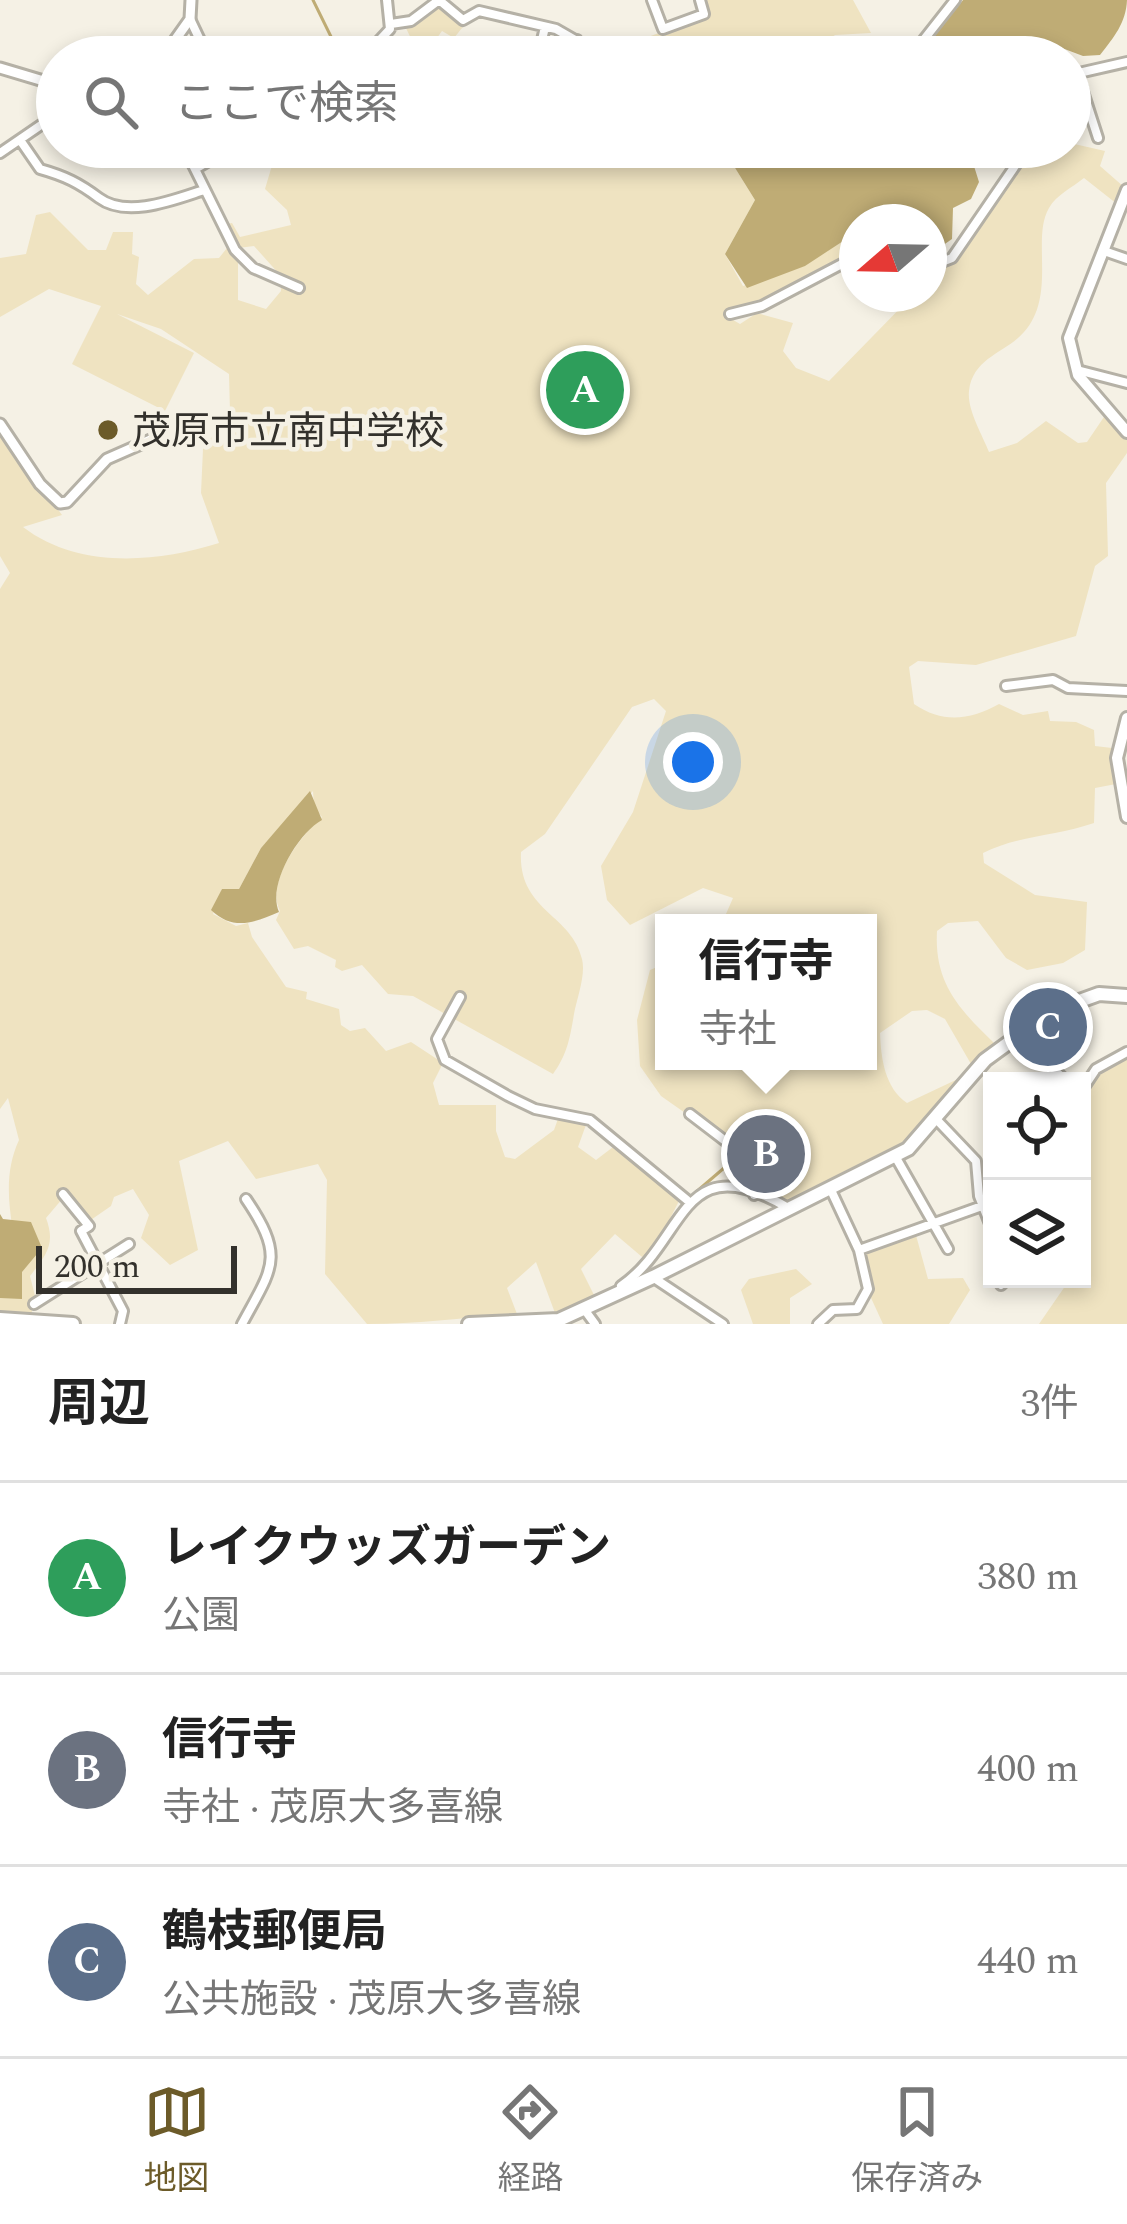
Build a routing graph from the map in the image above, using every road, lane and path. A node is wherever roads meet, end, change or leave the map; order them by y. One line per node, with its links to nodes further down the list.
1 (191, 0): 7 (street)
2 (387, 0): 8 (street)
3 (439, 0): 8 (street); 9 (street)
4 (652, 0): 5 (street)
5 (700, 0)
6 (955, 0): 15 (street)
7 (190, 19): 10 (street); 11 (street)
8 (391, 24): 12 (street)
9 (545, 27): 13 (street); 14 (street)
10 (178, 36)
11 (198, 36)
12 (381, 36)
13 (543, 36)
14 (567, 36)
15 (926, 36)
16 (1127, 62): 18 (street)
17 (0, 68): 19 (street)
18 (1091, 70)
19 (36, 79)
20 (1091, 121): 22 (street)
21 (36, 129): 23 (street)
22 (1097, 138)
23 (20, 140): 24 (street); 25 (street)
24 (0, 153)
25 (36, 163)
26 (39, 168): 29 (street)
27 (1014, 168): 33 (street)
28 (195, 169): 29 (street)
29 (204, 190): 35 (street)
30 (1127, 190): 31 (main road)
31 (1102, 251): 32 (street); 37 (main road)
32 (1127, 259)
33 (947, 260)
34 (839, 265): 36 (street)
35 (299, 288)
36 (730, 314)
37 (1076, 370): 38 (street); 40 (main road)
38 (1127, 383)
39 (0, 424): 41 (street)
40 (1127, 432)
41 (157, 437)
42 (1006, 686): 43 (street)
43 (1127, 691)
44 (1127, 718): 45 (main road)
45 (1127, 817)
46 (1127, 996): 48 (main road)
47 (460, 997): 59 (street)
48 (1018, 1034): 50 (street); 53 (main road)
49 (1127, 1052): 51 (street)
50 (1057, 1072)
51 (1091, 1076)
52 (690, 1114): 57 (street)
53 (937, 1120): 54 (main road); 60 (street)
54 (895, 1156): 55 (main road); 62 (street)
55 (830, 1188): 61 (main road); 65 (street)
56 (63, 1193): 66 (street)
57 (754, 1195): 59 (street); 61 (street)
58 (246, 1199): 76 (street)
59 (687, 1200): 68 (street)
60 (982, 1206): 62 (street)
61 (789, 1208): 67 (main road)
62 (933, 1223): 64 (street); 65 (street)
63 (129, 1244): 66 (street)
64 (948, 1249)
65 (859, 1250): 71 (street)
66 (97, 1263): 69 (street); 75 (street)
67 (653, 1277): 68 (main road); 79 (street)
68 (613, 1297): 70 (main road)
69 (34, 1304)
70 (584, 1310): 73 (main road); 78 (street)
71 (852, 1311): 80 (street); 81 (street)
72 (0, 1319): 74 (main road)
73 (555, 1322): 77 (main road)
74 (73, 1324)
75 (120, 1324)
76 (242, 1324)
77 (470, 1324)
78 (595, 1324)
79 (723, 1324)
80 (818, 1324)
81 (856, 1324)

